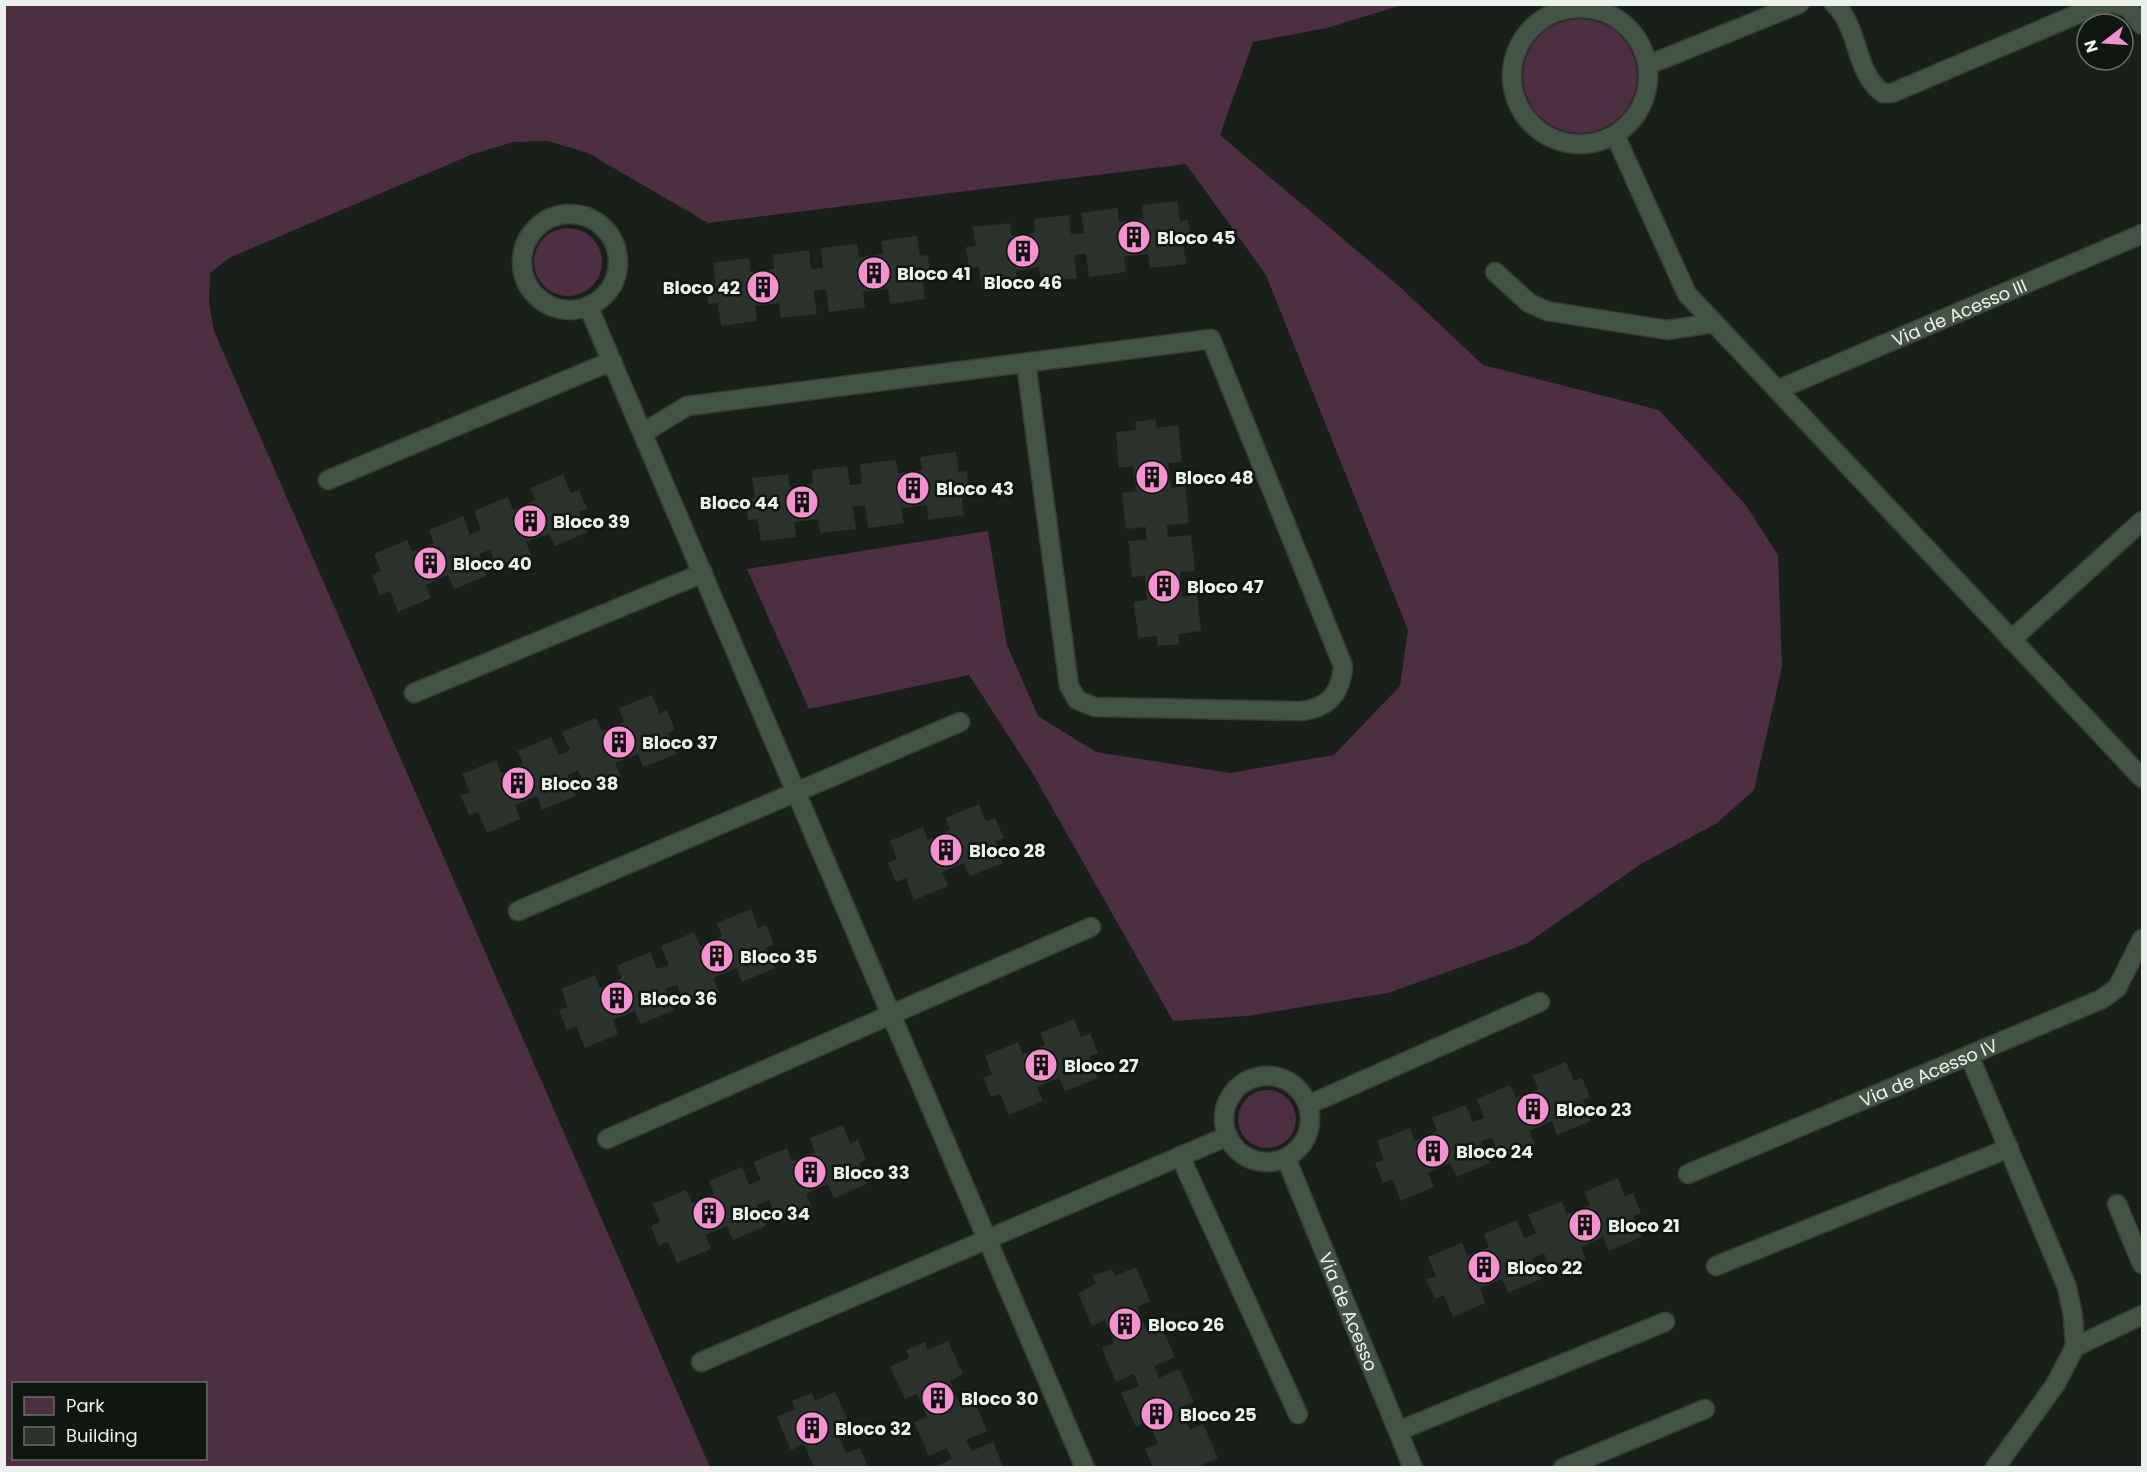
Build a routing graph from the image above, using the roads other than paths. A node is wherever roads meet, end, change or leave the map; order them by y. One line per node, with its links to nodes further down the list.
1 (1798, 4): 6 (lane)
2 (1834, 4): 3 (lane)
3 (2108, 4)
4 (2117, 4): 5 (lane)
5 (2142, 25)
6 (1648, 65): 7 (lane); 7 (lane)
7 (1615, 135): 11 (lane)
8 (2142, 234): 14 (lane, Via de Acesso III)
9 (1495, 272): 11 (lane)
10 (588, 306): 10 (lane); 12 (lane)
11 (1714, 323): 14 (lane)
12 (612, 361): 15 (lane); 16 (lane)
13 (1026, 363): 13 (lane); 15 (lane)
14 (1777, 390): 19 (lane)
15 (643, 433): 18 (lane)
16 (328, 480)
17 (2142, 521): 19 (lane)
18 (703, 573): 20 (lane); 23 (lane)
19 (2011, 640): 22 (lane)
20 (414, 693)
21 (960, 722): 23 (lane)
22 (2142, 778)
23 (796, 792): 24 (lane); 28 (lane)
24 (518, 911)
25 (1091, 927): 28 (lane)
26 (2142, 939): 29 (lane, Via de Acesso IV)
27 (1540, 1002): 30 (lane)
28 (891, 1015): 32 (lane); 38 (lane)
29 (1970, 1055): 33 (lane); 36 (lane, Via de Acesso IV)
30 (1308, 1106): 31 (lane); 35 (lane)
31 (1228, 1136): 34 (lane); 35 (lane)
32 (607, 1139)
33 (2009, 1148): 40 (lane); 43 (lane)
34 (1180, 1156): 38 (lane); 46 (lane)
35 (1286, 1158): 47 (lane, Via de Acesso)
36 (1688, 1174)
37 (2117, 1204): 39 (lane)
38 (987, 1239): 44 (lane); 48 (lane)
39 (2142, 1264)
40 (1716, 1266)
41 (2142, 1315): 43 (lane)
42 (1665, 1322): 47 (lane)
43 (2075, 1347): 51 (lane)
44 (701, 1362)
45 (1705, 1409): 50 (lane)
46 (1298, 1414)
47 (1398, 1431): 49 (lane, Via de Acesso)
48 (1085, 1467)
49 (1413, 1467)
50 (1563, 1467)
51 (1995, 1467)

